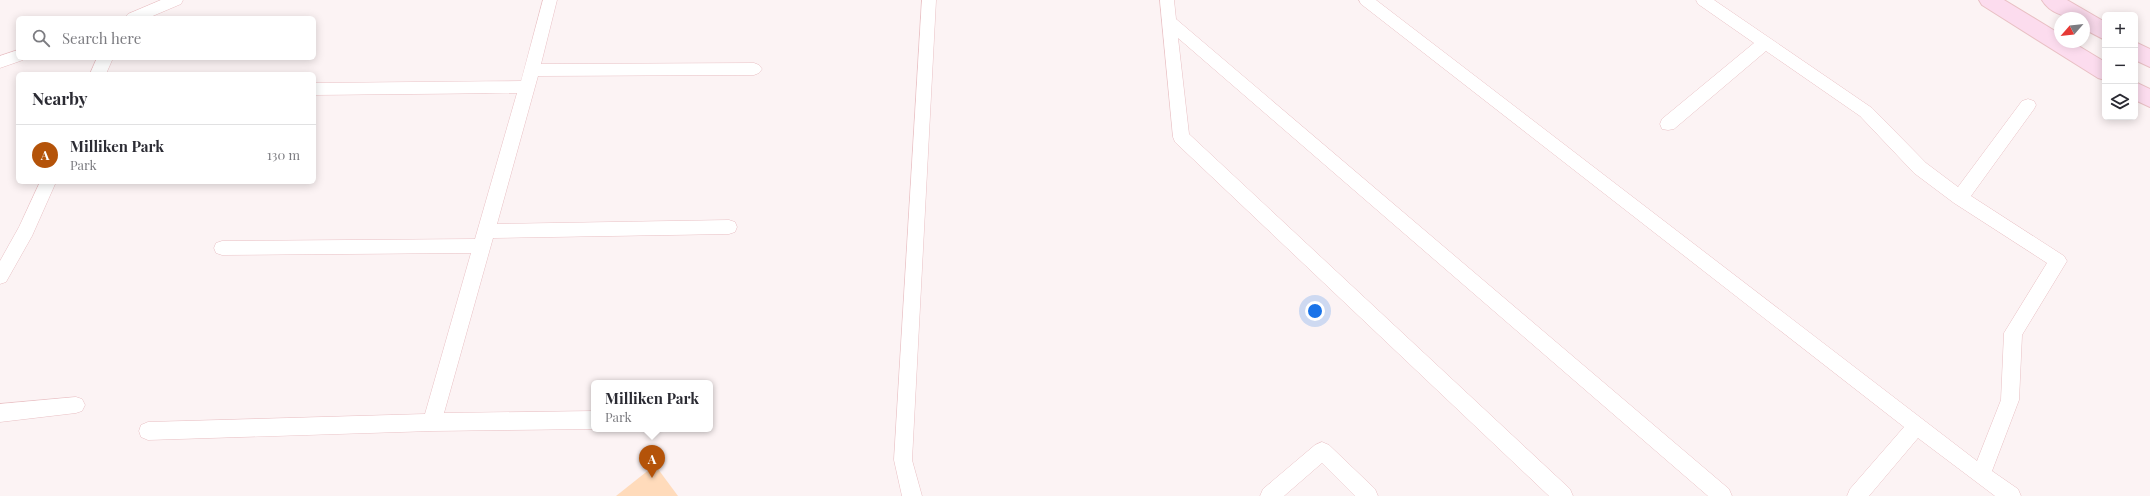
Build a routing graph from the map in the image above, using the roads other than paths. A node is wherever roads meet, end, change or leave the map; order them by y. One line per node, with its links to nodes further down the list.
1 (176, 0): 10 (lane)
2 (550, 0): 21 (lane)
3 (929, 0): 43 (lane)
4 (1168, 0): 11 (lane)
5 (1366, 0): 40 (lane)
6 (1703, 0): 14 (lane)
7 (1989, 0): 22 (main road)
8 (2052, 0): 9 (main road)
9 (2072, 12)
10 (138, 16)
11 (1170, 22): 46 (lane); 47 (lane)
12 (2090, 23): 13 (main road)
13 (2102, 30)
14 (1765, 43): 29 (lane); 31 (lane)
15 (2138, 52): 17 (main road)
16 (16, 57): 19 (lane)
17 (2150, 59)
18 (104, 60): 23 (lane)
19 (0, 62)
20 (754, 69): 21 (lane)
21 (532, 70): 24 (lane)
22 (2102, 70)
23 (99, 72)
24 (527, 87): 25 (lane); 33 (lane)
25 (316, 89)
26 (2138, 92): 27 (main road)
27 (2150, 100)
28 (2028, 105): 31 (lane)
29 (1668, 124)
30 (47, 184): 35 (lane)
31 (1960, 198): 42 (lane)
32 (729, 227): 33 (lane)
33 (484, 239): 34 (lane); 39 (lane)
34 (222, 248)
35 (0, 277)
36 (76, 405): 37 (lane)
37 (0, 412)
38 (591, 420): 39 (lane)
39 (432, 422): 41 (lane)
40 (1917, 425): 42 (lane); 48 (lane)
41 (148, 431)
42 (1981, 475): 49 (lane)
43 (912, 496)
44 (1270, 496): 45 (lane)
45 (1368, 496)
46 (1563, 496)
47 (1722, 496)
48 (1857, 496)
49 (2012, 496)

